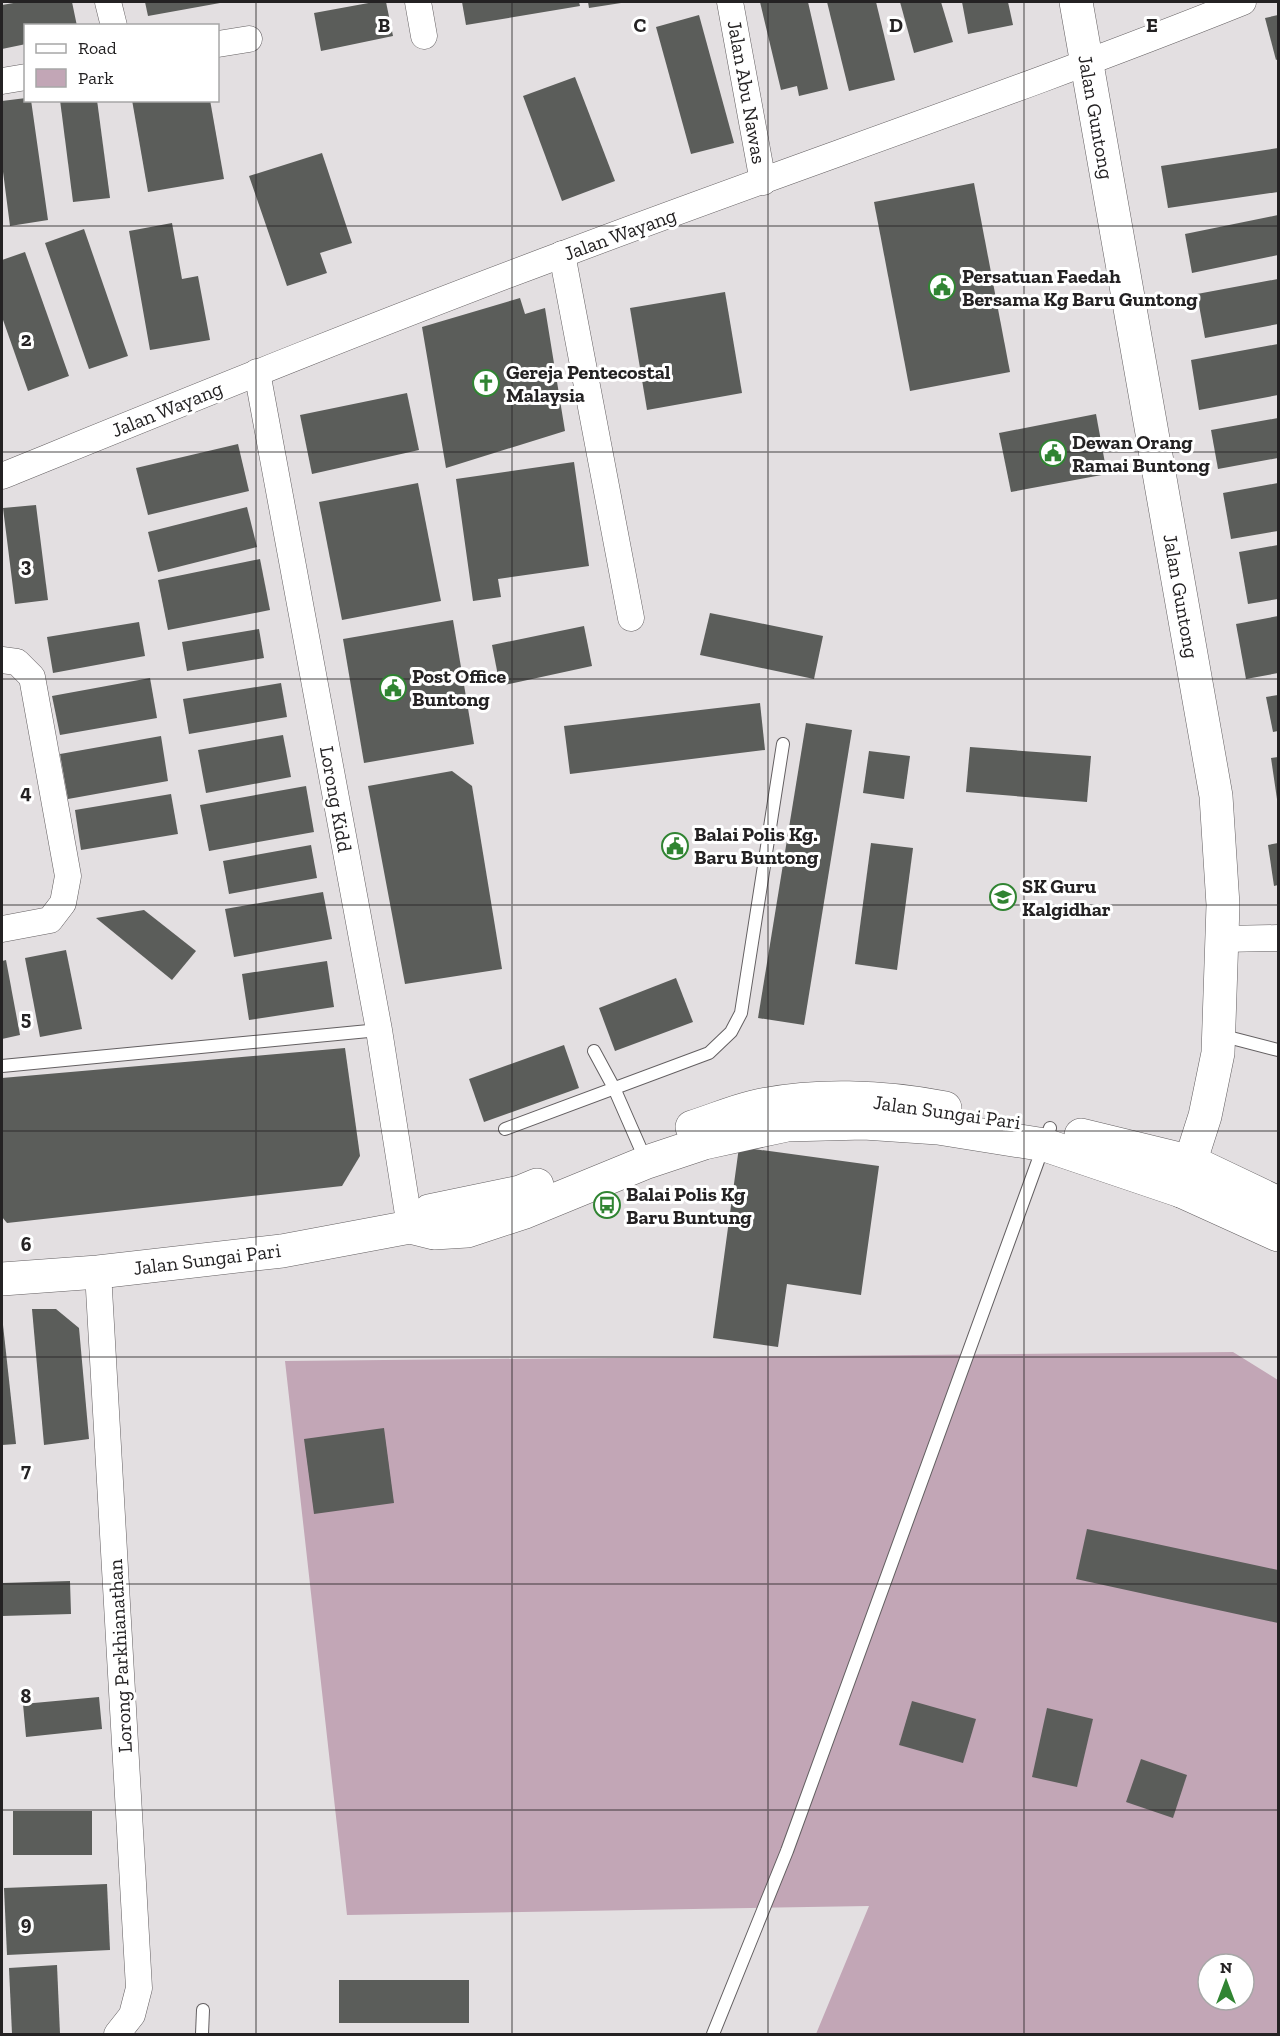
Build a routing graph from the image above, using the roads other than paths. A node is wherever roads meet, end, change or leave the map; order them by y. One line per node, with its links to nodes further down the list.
1 (108, 2): 6 (street)
2 (418, 2): 7 (street)
3 (730, 2): 13 (street, Jalan Abu Nawas)
4 (1076, 2): 10 (main road, Jalan Guntong)
5 (1243, 2): 10 (street, Jalan Wayang)
6 (114, 24)
7 (424, 36)
8 (249, 39): 9 (street)
9 (219, 44)
10 (1087, 64): 13 (street, Jalan Wayang); 22 (main road, Jalan Guntong)
11 (24, 77): 12 (street)
12 (2, 81)
13 (763, 182): 14 (street, Jalan Wayang)
14 (562, 254): 15 (street, Jalan Wayang); 17 (street)
15 (257, 372): 16 (street, Jalan Wayang); 23 (street, Lorong Kidd)
16 (2, 476)
17 (631, 618)
18 (2, 660): 20 (street)
19 (783, 744): 28 (lane)
20 (2, 929)
21 (1278, 938): 22 (street)
22 (1222, 939): 24 (main road, Jalan Guntong)
23 (379, 1030): 27 (lane); 34 (street, Lorong Kidd)
24 (1219, 1035): 26 (lane); 32 (main road, Jalan Guntong)
25 (594, 1050): 28 (lane)
26 (1278, 1050)
27 (2, 1066)
28 (614, 1089): 29 (lane); 31 (lane)
29 (506, 1129)
30 (1047, 1136): 31 (main road, Jalan Sungai Pari); 32 (main road, Jalan Sungai Pari); 41 (lane)
31 (643, 1153): 34 (main road, Jalan Sungai Pari)
32 (1186, 1176): 33 (main road, Jalan Sungai Pari); 35 (main road, Jalan Sungai Pari)
33 (1278, 1203)
34 (410, 1227): 36 (main road, Jalan Sungai Pari)
35 (1278, 1235)
36 (98, 1272): 37 (main road, Jalan Sungai Pari); 39 (street, Lorong Parkhianathan)
37 (2, 1279)
38 (203, 2010): 40 (lane)
39 (117, 2034)
40 (202, 2034)
41 (713, 2034)

